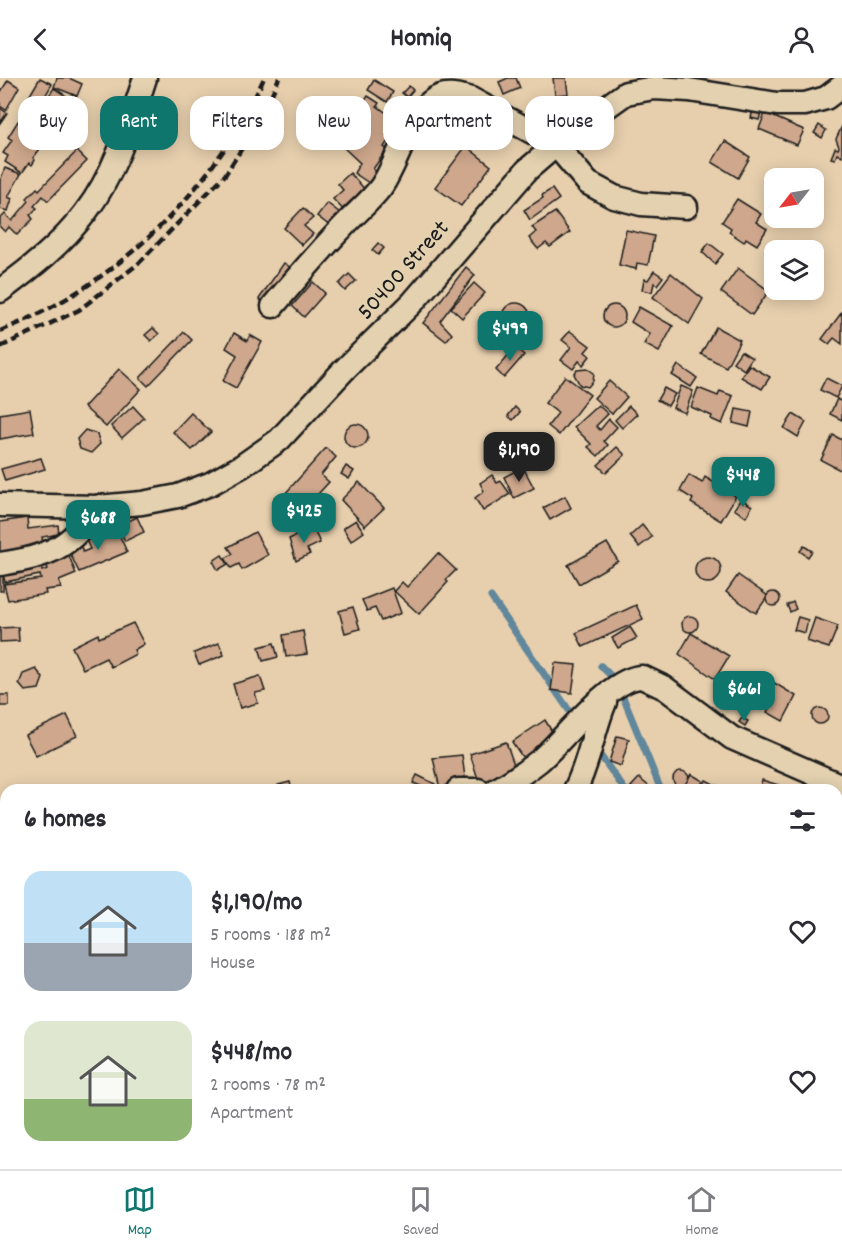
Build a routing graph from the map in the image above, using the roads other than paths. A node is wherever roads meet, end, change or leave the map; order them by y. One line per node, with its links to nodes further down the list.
1 (145, 78): 8 (street)
2 (842, 86): 3 (street, 50400 Street)
3 (614, 102)
4 (525, 129): 9 (street)
5 (551, 150): 11 (street, 50400 Street)
6 (559, 150): 7 (street)
7 (686, 207)
8 (0, 291)
9 (273, 306)
10 (0, 505): 11 (street, 50400 Street)
11 (100, 506): 12 (street)
12 (0, 564)
13 (609, 693): 14 (street); 15 (street); 16 (street)
14 (505, 784)
15 (578, 784)
16 (837, 784)

